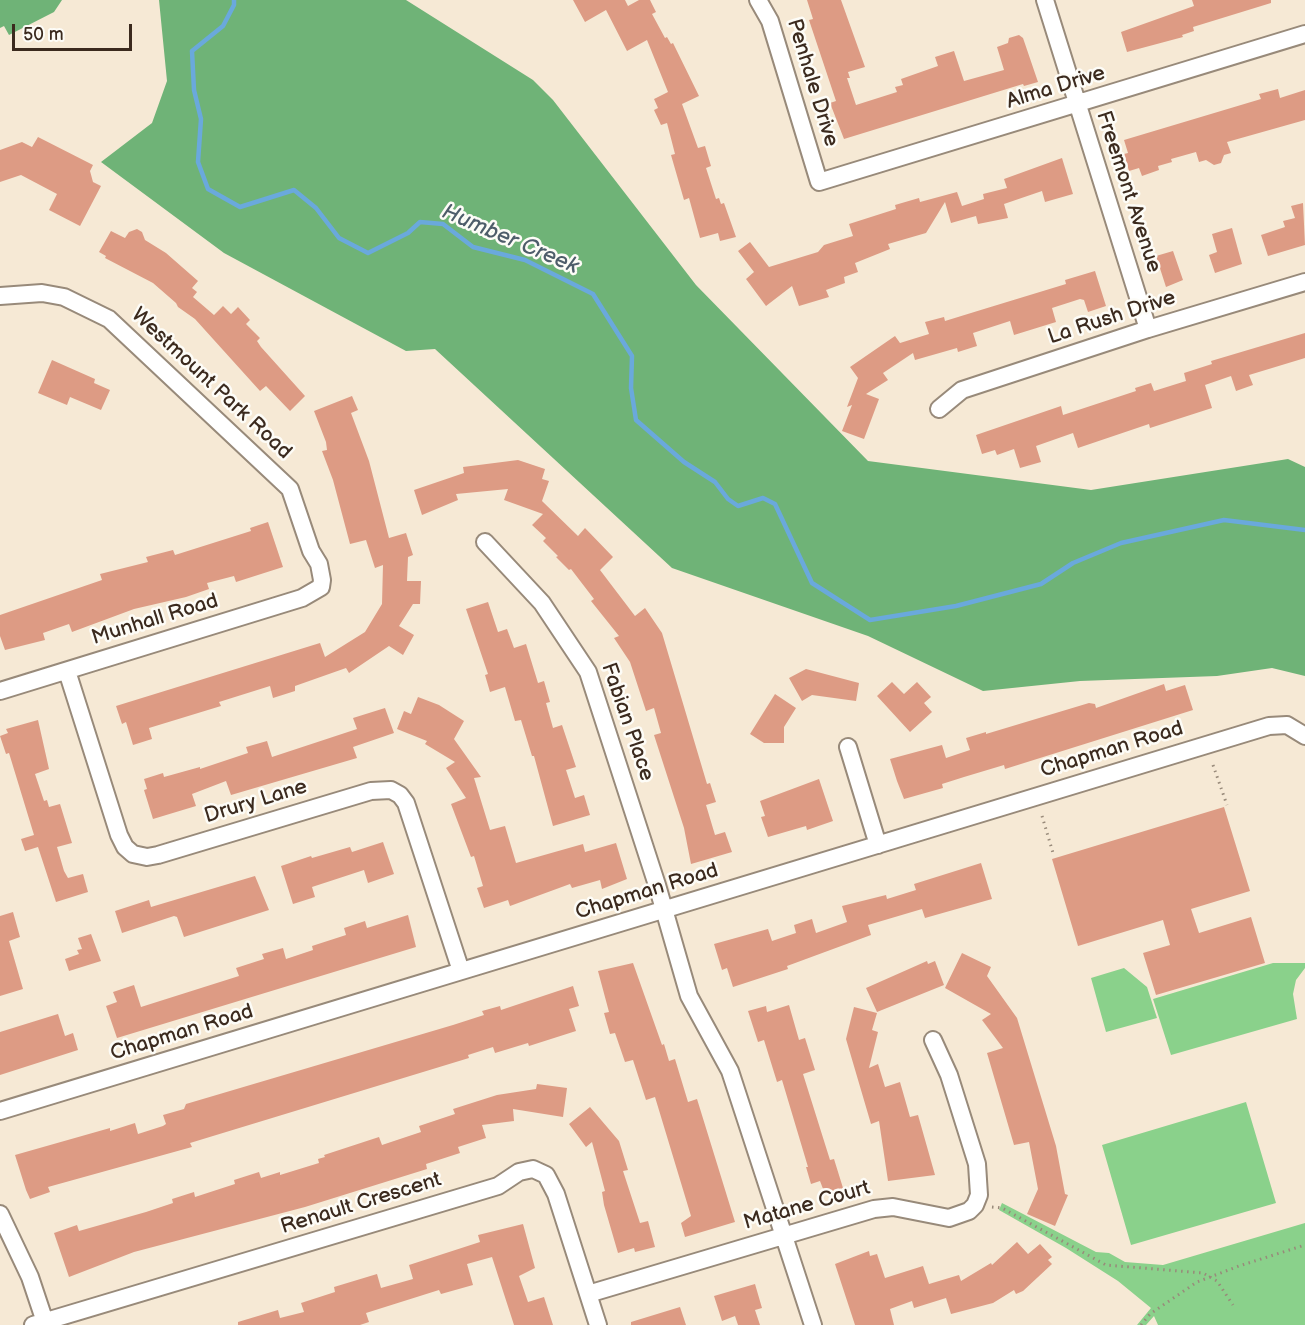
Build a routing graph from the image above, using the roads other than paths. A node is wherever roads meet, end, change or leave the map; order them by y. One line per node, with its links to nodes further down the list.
1 (758, 0): 5 (street, Penhale Drive)
2 (1045, 0): 4 (street, Freemont Avenue)
3 (1305, 34): 4 (street, Alma Drive)
4 (1077, 105): 5 (street, Alma Drive); 8 (street, Freemont Avenue)
5 (819, 182)
6 (1305, 282): 8 (street, La Rush Drive)
7 (0, 296): 11 (street, Westmount Park Road)
8 (1148, 329): 9 (street, La Rush Drive)
9 (939, 409)
10 (485, 542): 17 (street, Fabian Place)
11 (321, 587): 12 (street, Munhall Road)
12 (67, 671): 13 (street, Munhall Road); 18 (street, Drury Lane)
13 (0, 691)
14 (1305, 736): 16 (street, Chapman Road)
15 (848, 747): 16 (street)
16 (878, 845): 17 (street, Chapman Road)
17 (664, 911): 18 (street, Chapman Road); 22 (street, Fabian Place)
18 (461, 971): 20 (street, Chapman Road)
19 (933, 1040): 22 (street, Matane Court)
20 (0, 1111)
21 (0, 1214): 24 (street)
22 (783, 1236): 23 (street, Matane Court); 26 (street, Fabian Place)
23 (588, 1294): 24 (street, Renault Crescent); 25 (street, Renault Crescent)
24 (41, 1324)
25 (597, 1325)
26 (813, 1325)

